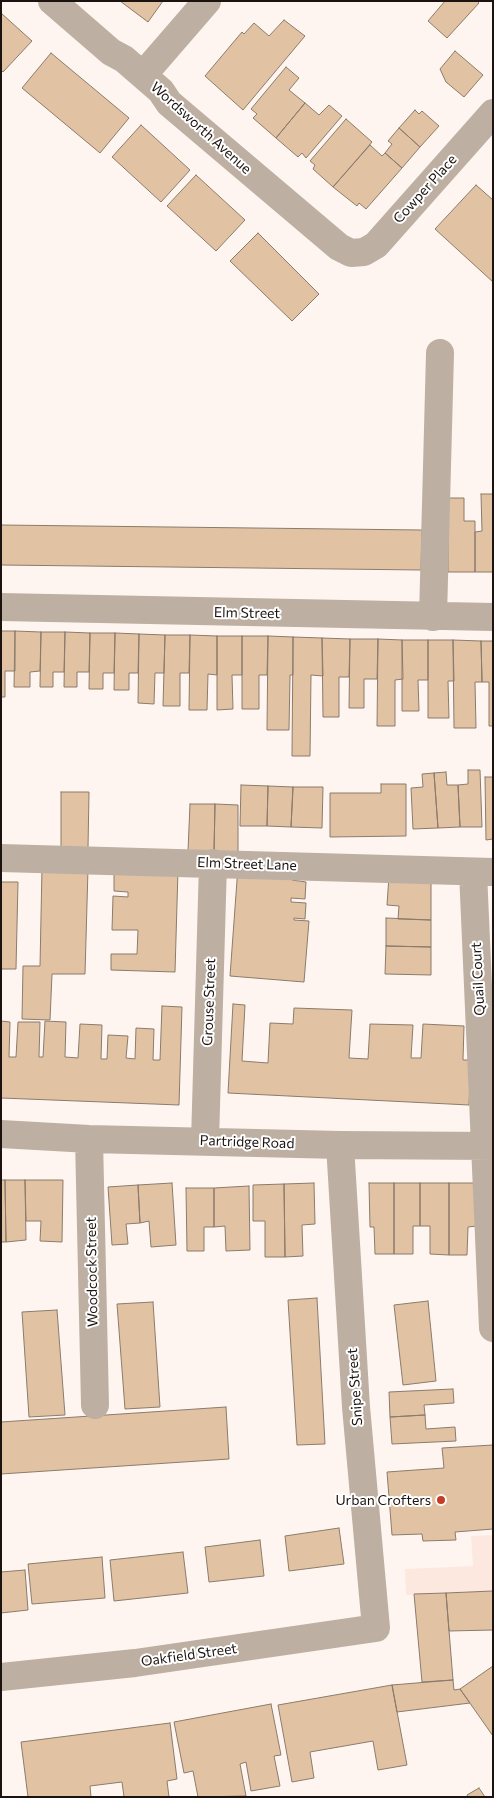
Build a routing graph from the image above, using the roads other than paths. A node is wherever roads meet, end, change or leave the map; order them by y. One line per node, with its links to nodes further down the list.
1 (52, 1): 3 (street, Wordsworth Avenue)
2 (207, 1): 3 (street)
3 (143, 75): 5 (street, Wordsworth Avenue)
4 (493, 114): 5 (street, Cowper Place)
5 (351, 253)
6 (440, 353): 8 (street)
7 (1, 607): 8 (street, Elm Street)
8 (433, 617): 9 (street, Elm Street)
9 (493, 617)
10 (1, 858): 11 (street, Elm Street Lane)
11 (213, 863): 12 (street, Elm Street Lane); 15 (street, Grouse Street)
12 (483, 872): 17 (street, Quail Court)
13 (1, 1134): 14 (street, Partridge Road)
14 (89, 1139): 15 (street, Partridge Road); 19 (street, Woodcock Street)
15 (205, 1141): 16 (street, Partridge Road)
16 (340, 1145): 17 (street, Partridge Road); 20 (street, Snipe Street)
17 (489, 1146): 18 (street, Quail Court)
18 (493, 1328)
19 (94, 1405)
20 (376, 1628): 21 (street, Oakfield Street)
21 (1, 1677)

